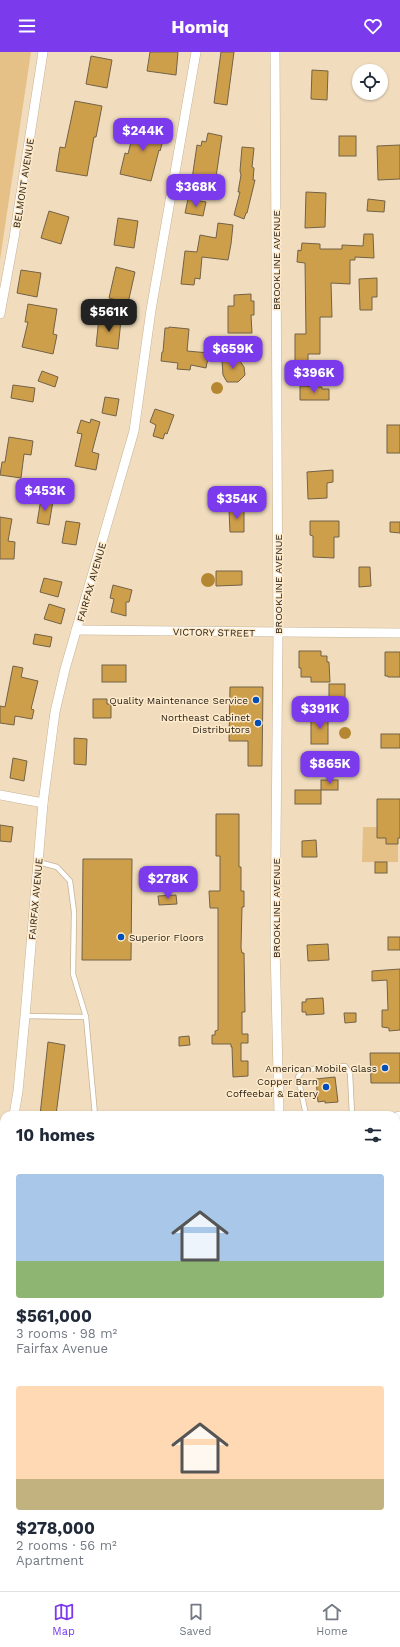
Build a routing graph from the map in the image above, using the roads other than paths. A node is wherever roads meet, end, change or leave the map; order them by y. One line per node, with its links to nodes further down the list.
1 (43, 52): 4 (street, BELMONT AVENUE)
2 (196, 52): 5 (street, FAIRFAX AVENUE)
3 (275, 52): 6 (street, BROOKLINE AVENUE)
4 (0, 314)
5 (76, 630): 6 (street, VICTORY STREET); 9 (street, FAIRFAX AVENUE)
6 (278, 633): 7 (street, VICTORY STREET); 15 (street, BROOKLINE AVENUE)
7 (400, 633)
8 (0, 795): 9 (street)
9 (43, 803): 10 (street, FAIRFAX AVENUE)
10 (38, 862): 11 (street, FAIRFAX AVENUE); 12 (lane)
11 (25, 1016): 12 (lane); 13 (street, FAIRFAX AVENUE)
12 (86, 1017): 14 (lane)
13 (15, 1111)
14 (95, 1111)
15 (279, 1111)
16 (305, 1111): 17 (lane)
17 (352, 1111)

